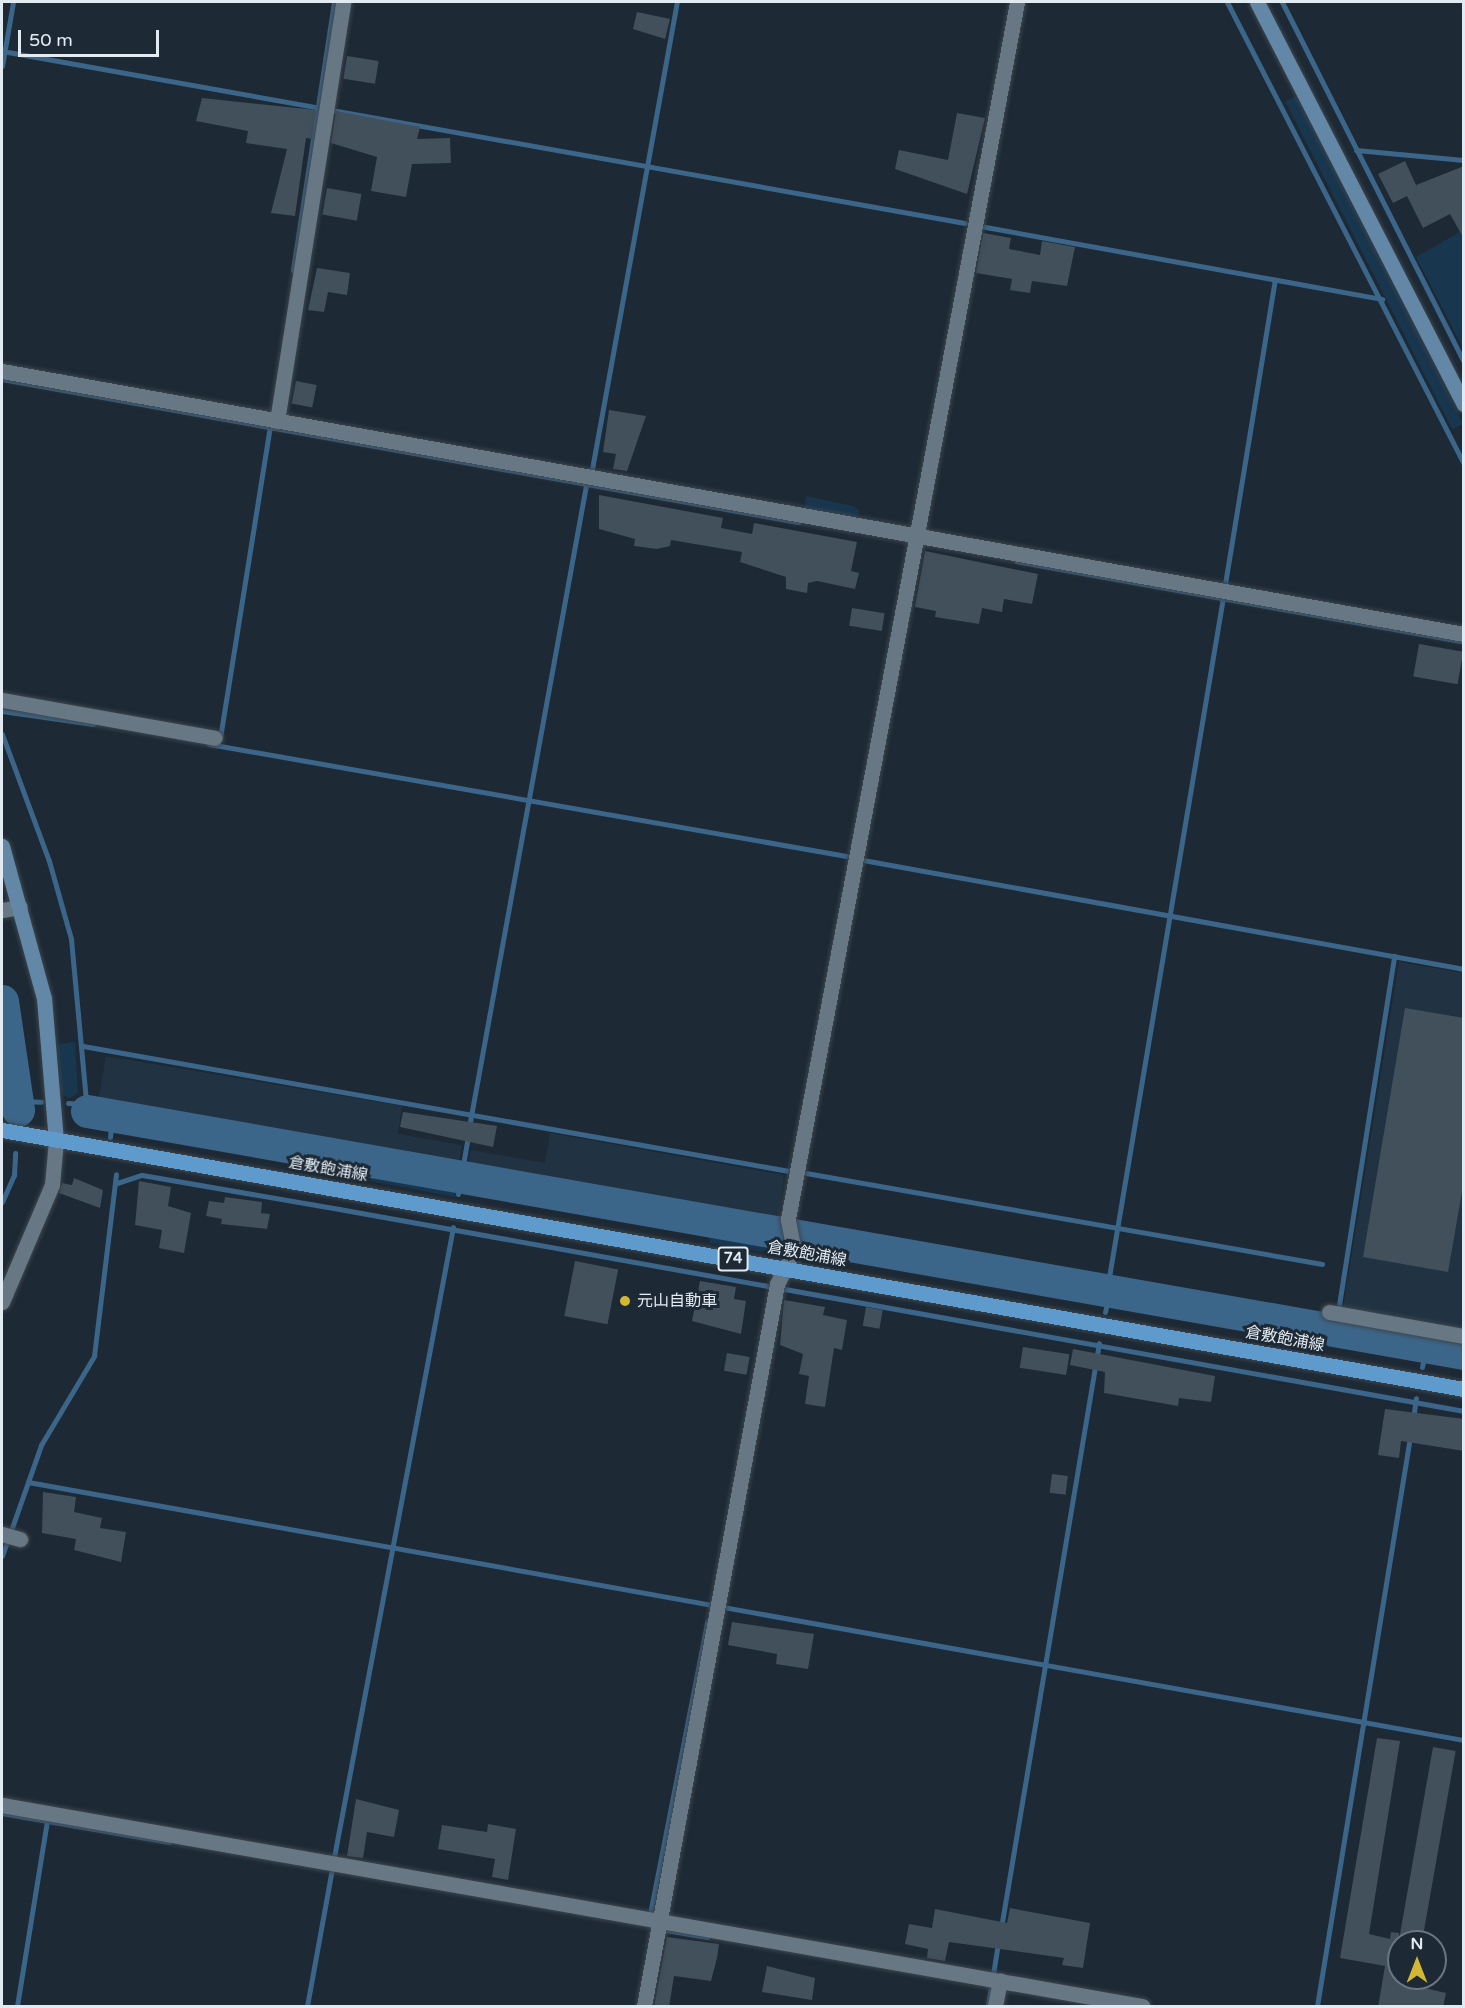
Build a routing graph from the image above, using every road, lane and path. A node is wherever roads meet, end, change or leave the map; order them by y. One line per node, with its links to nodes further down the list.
1 (343, 2): 6 (street)
2 (1017, 2): 7 (street)
3 (1257, 2): 5 (street)
4 (2, 371): 6 (street)
5 (1464, 404)
6 (277, 421): 7 (street)
7 (915, 535): 8 (street); 16 (street)
8 (1464, 634)
9 (2, 700): 10 (street)
10 (215, 738)
11 (2, 846): 12 (street)
12 (20, 907): 13 (street); 15 (street)
13 (2, 910)
14 (2, 1130): 15 (main road, 倉敷飽浦線 / 74)
15 (56, 1140): 16 (main road, 倉敷飽浦線 / 74); 17 (street)
16 (784, 1268): 20 (main road, 倉敷飽浦線 / 74); 22 (street)
17 (2, 1302)
18 (1335, 1313): 19 (street)
19 (1464, 1336)
20 (1464, 1389)
21 (2, 1805): 22 (street)
22 (655, 1923): 23 (street); 24 (street)
23 (996, 1987): 25 (street)
24 (644, 2007)
25 (1142, 2007)

